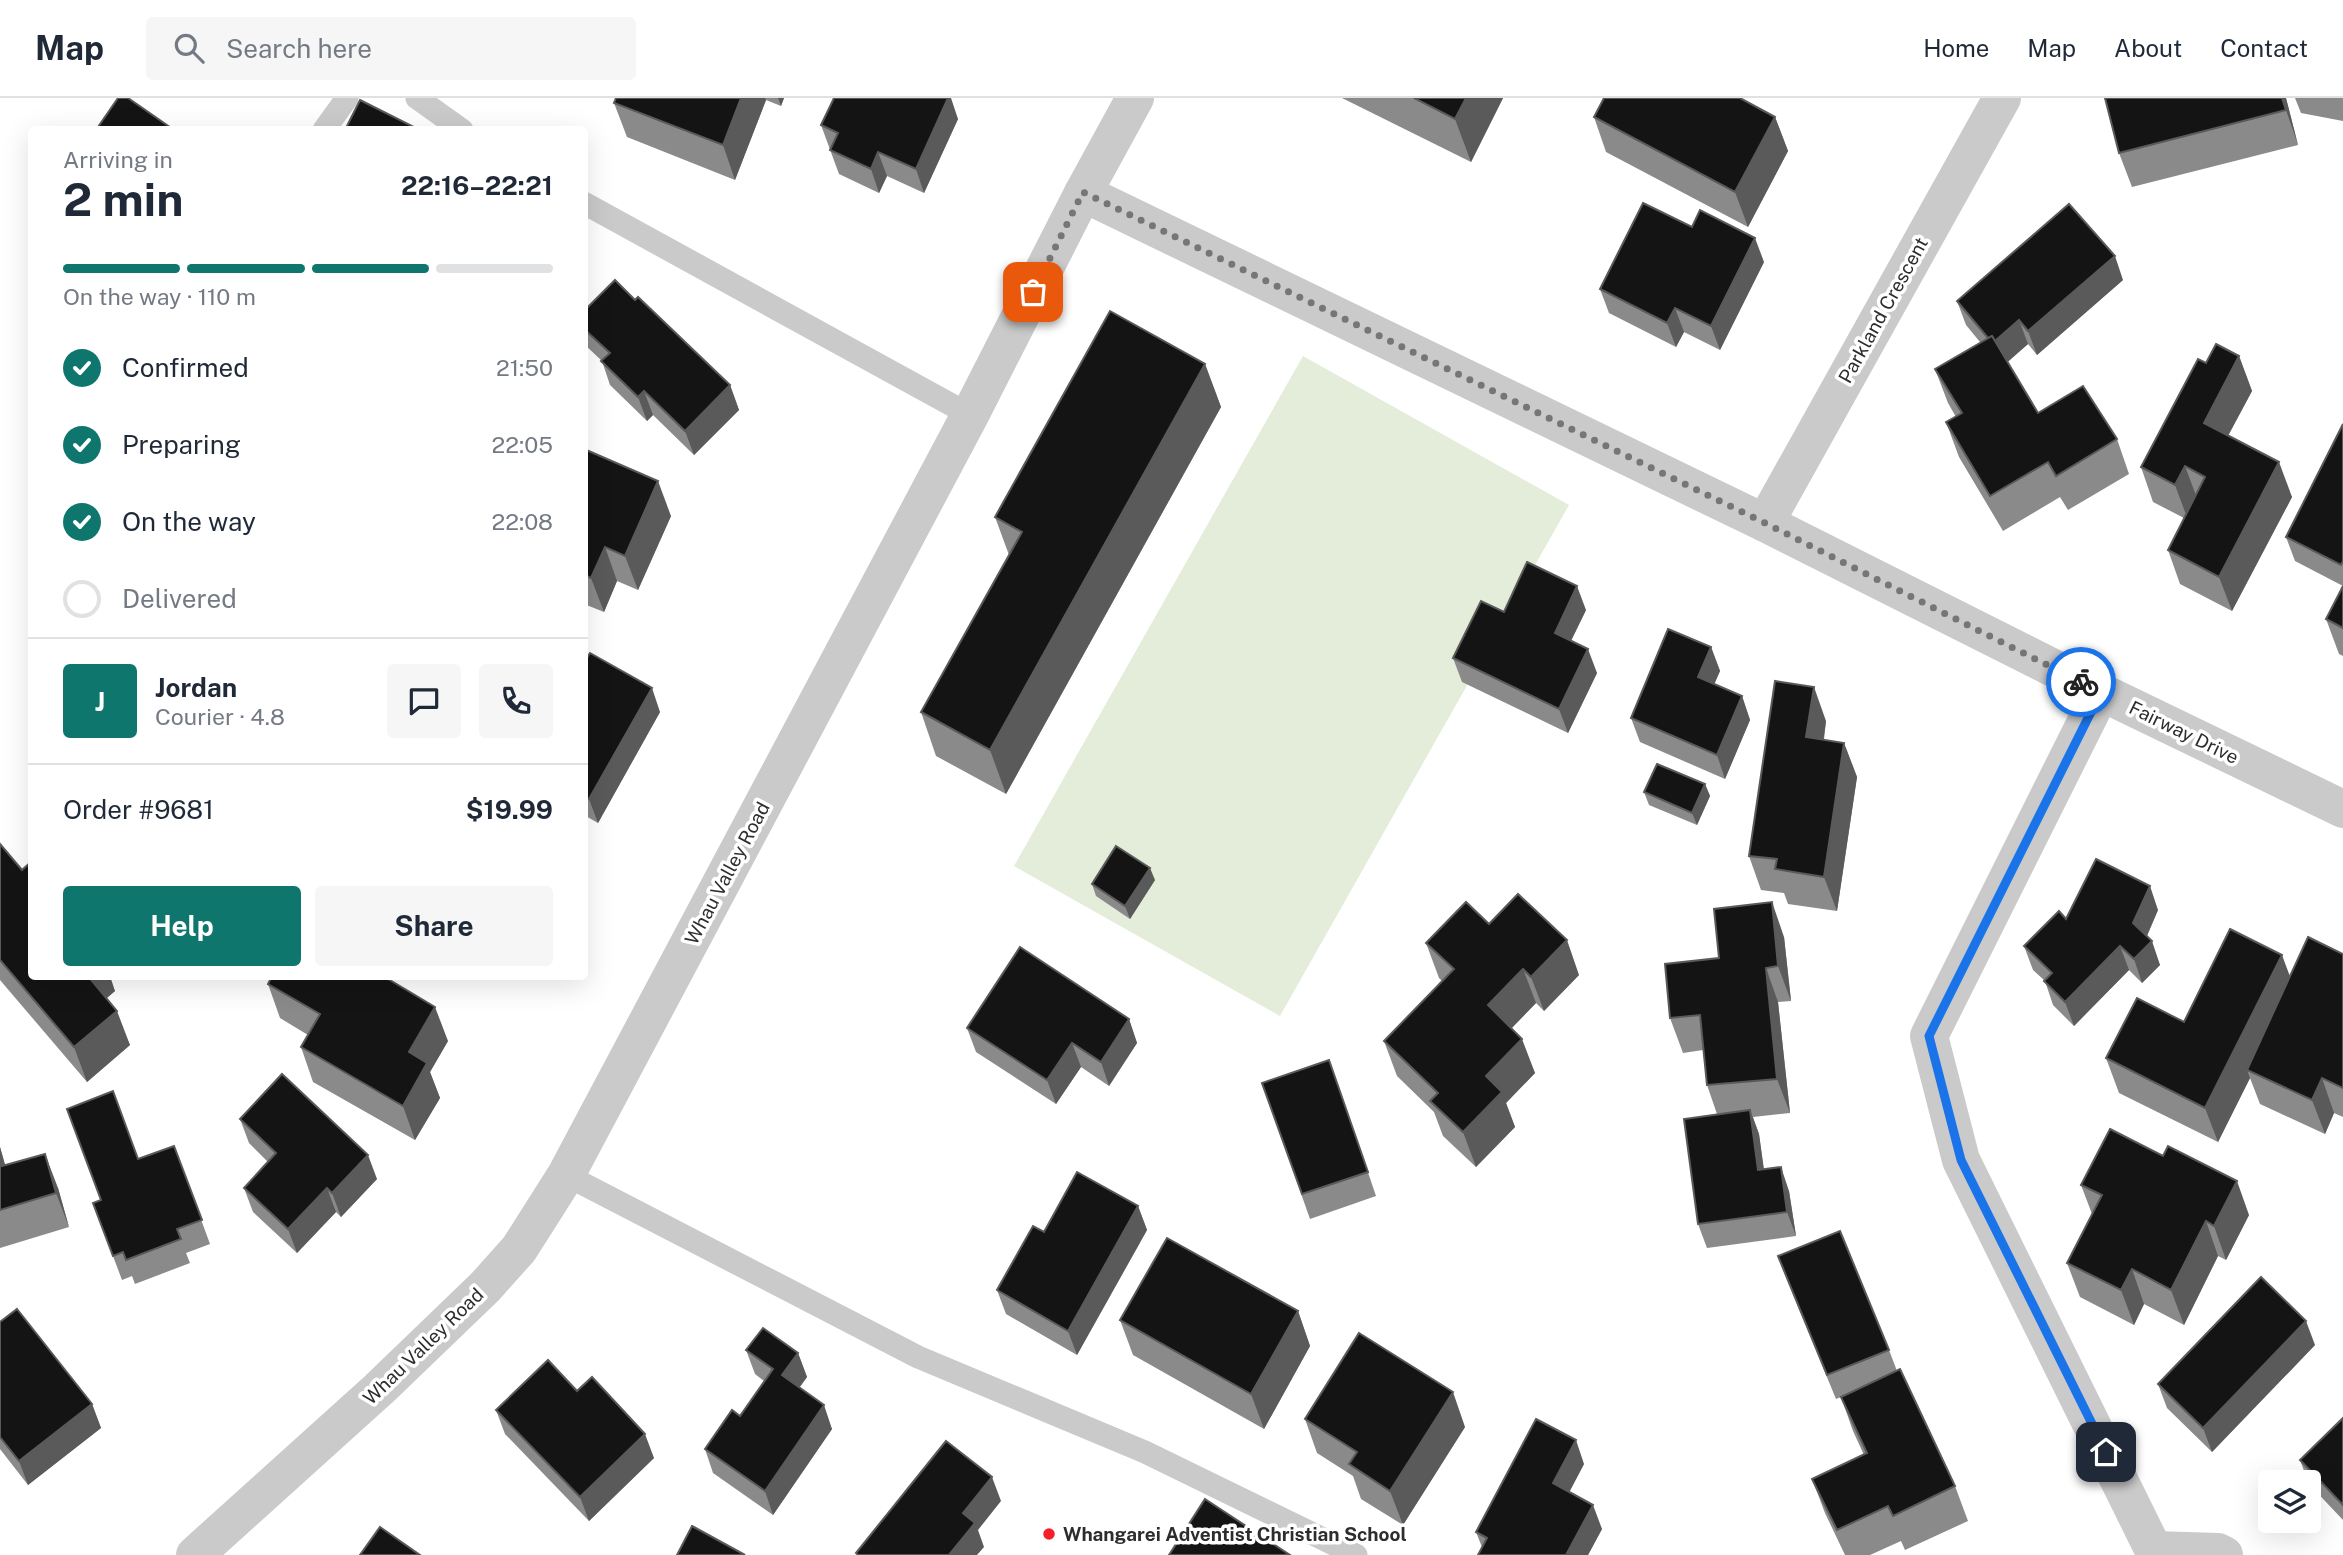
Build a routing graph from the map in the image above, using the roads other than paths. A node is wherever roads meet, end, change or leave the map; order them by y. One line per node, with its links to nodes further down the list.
1 (347, 98): 5 (lane)
2 (417, 98): 6 (lane)
3 (1135, 98): 7 (street, Whau Valley Road)
4 (2002, 98): 10 (street, Parkland Crescent)
5 (327, 126)
6 (456, 126)
7 (1083, 192): 9 (street, Whau Valley Road); 10 (street, Fairway Drive)
8 (588, 205): 9 (lane)
9 (970, 415): 13 (street, Whau Valley Road)
10 (1765, 523): 11 (street, Fairway Drive)
11 (2101, 692): 12 (street, Fairway Drive); 14 (street)
12 (2343, 809)
13 (566, 1175): 15 (street, Whau Valley Road); 16 (lane)
14 (2155, 1552): 17 (street)
15 (195, 1555)
16 (1356, 1555)
17 (2224, 1555)

